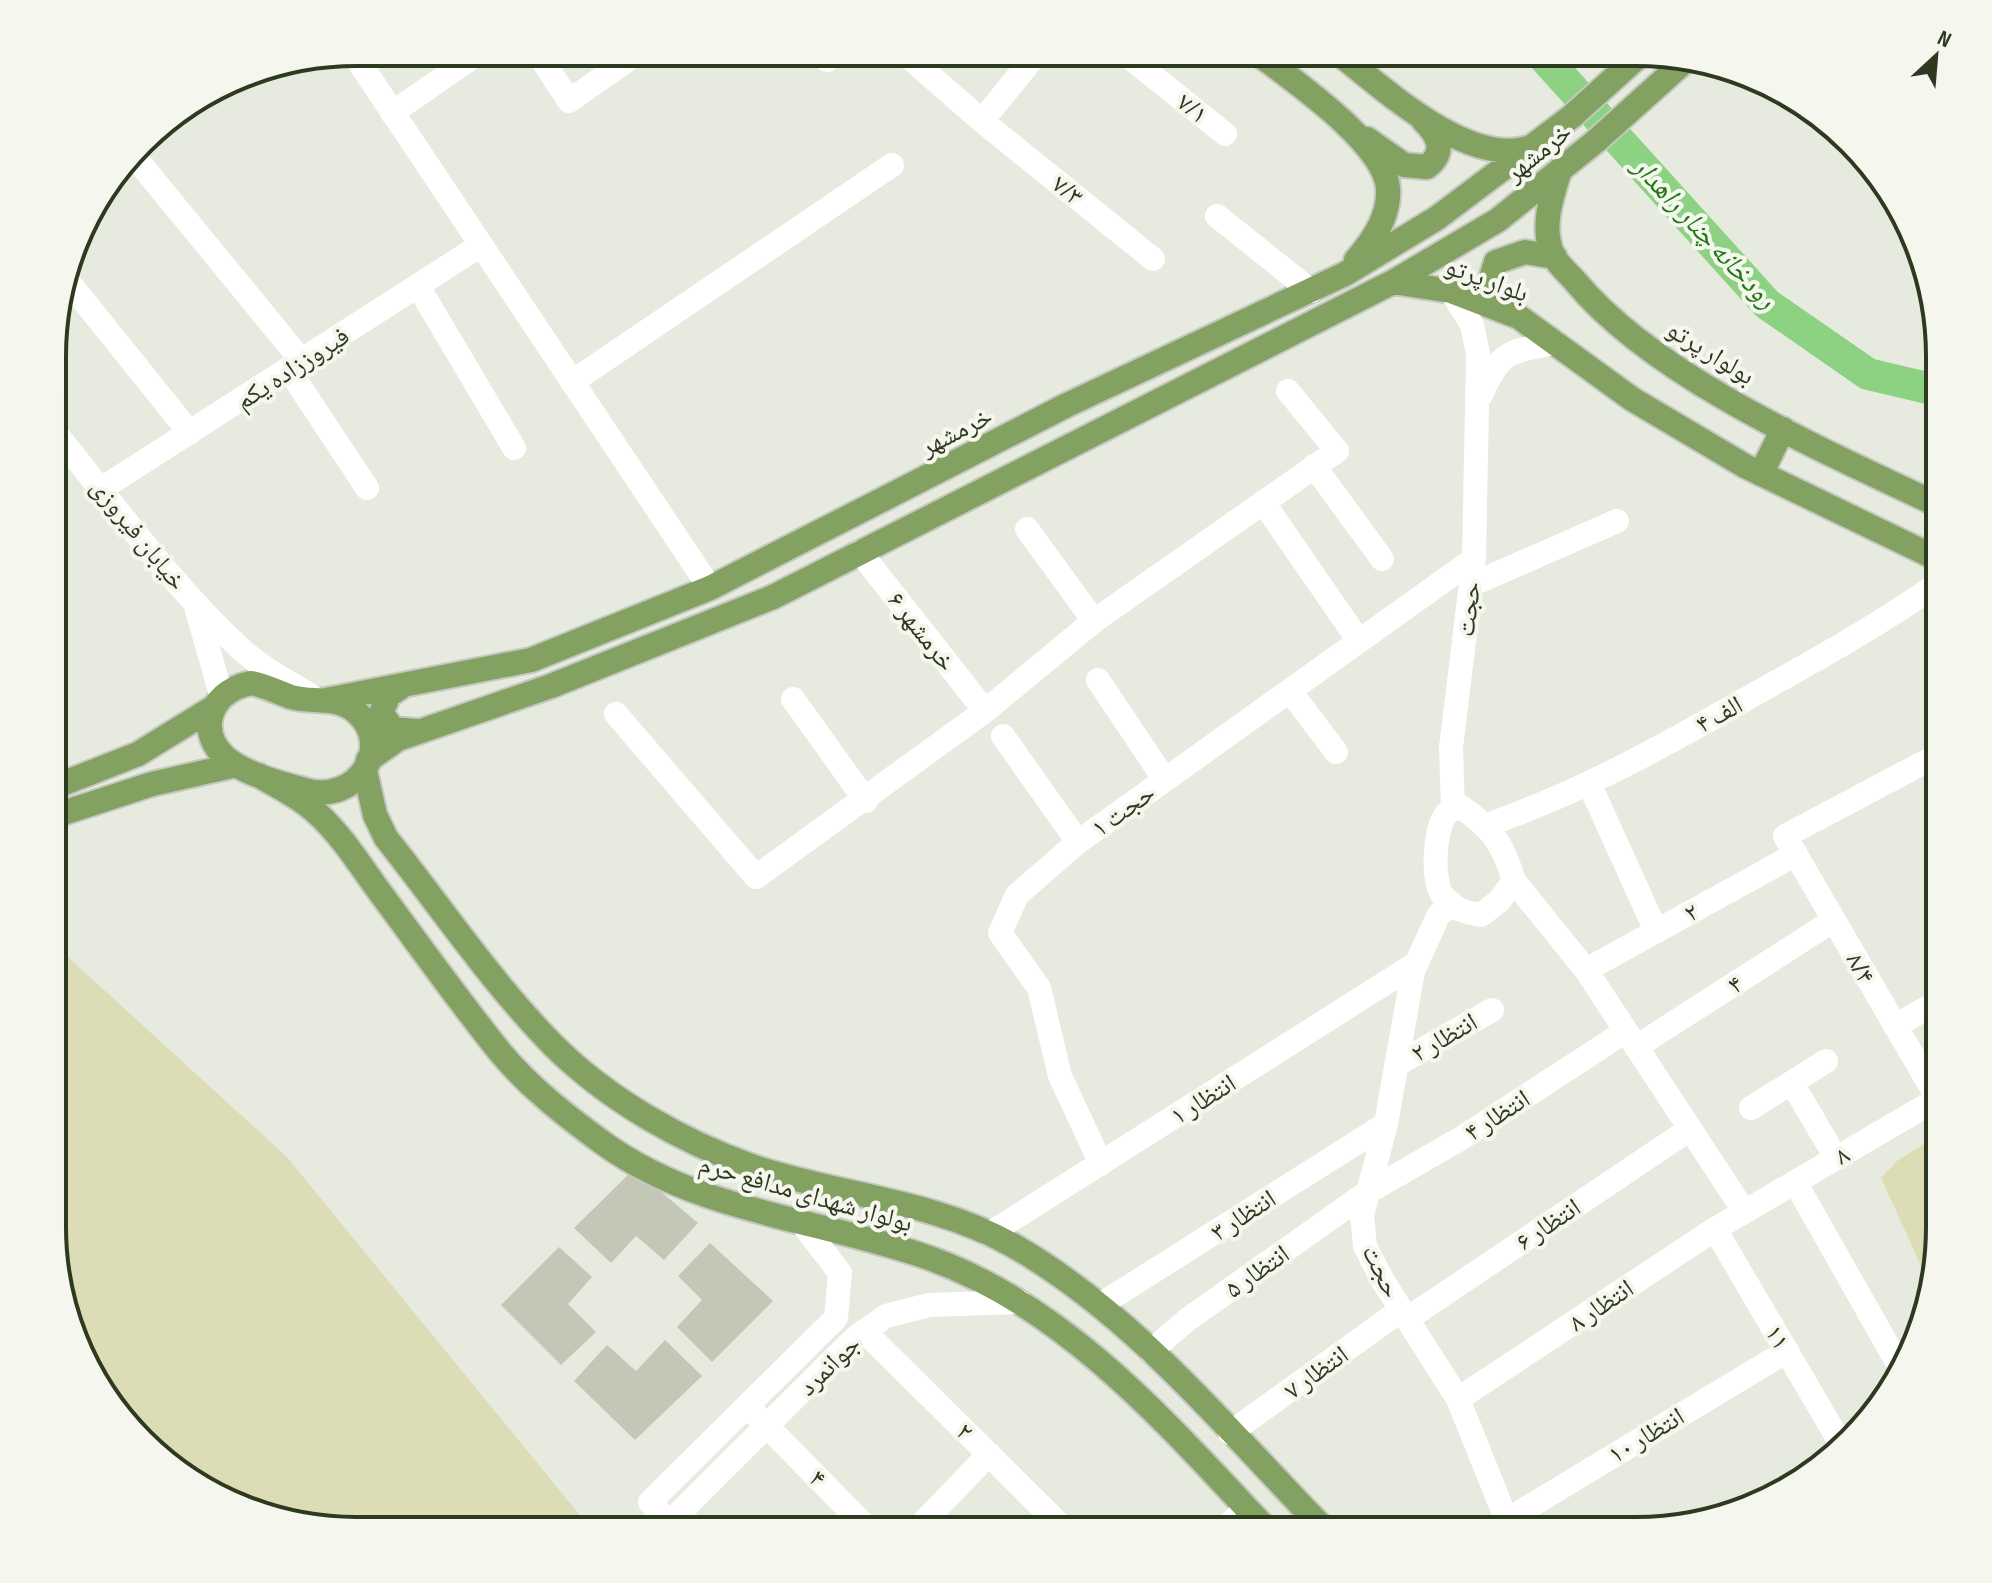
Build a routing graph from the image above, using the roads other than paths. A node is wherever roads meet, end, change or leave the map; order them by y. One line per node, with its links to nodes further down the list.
1 (361, 66): 13 (street)
2 (460, 66): 13 (street)
3 (546, 66): 4 (street)
4 (619, 66)
5 (919, 66): 14 (street, ۷/۳)
6 (1026, 66): 14 (street)
7 (1140, 66): 16 (street, ۷/۱)
8 (1274, 66): 15 (main road)
9 (1356, 66): 12 (main road)
10 (1629, 66): 17 (main road, خرمشهر)
11 (1677, 69): 20 (main road, خرمشهر)
12 (1406, 104): 15 (main road); 17 (main road)
13 (392, 113): 22 (street)
14 (982, 121): 24 (street, ۷/۳)
15 (1358, 133): 25 (main road)
16 (1225, 134)
17 (1530, 147): 25 (main road, خرمشهر)
18 (139, 163): 33 (street)
19 (892, 165): 34 (street)
20 (1560, 170): 23 (main road, بولوار پرتو); 26 (main road, خرمشهر)
21 (1217, 216): 29 (street)
22 (481, 245): 27 (street, فیروززاده یکم); 34 (street)
23 (1555, 257): 31 (main road); 38 (main road, بولوار پرتو)
24 (1153, 259)
25 (1345, 274): 29 (main road, خرمشهر)
26 (1393, 282): 30 (main road, بلوار پرتو); 39 (main road, خرمشهر)
27 (418, 286): 33 (street, فیروززاده یکم); 42 (street)
28 (74, 289): 40 (street)
29 (1311, 291): 36 (main road, خرمشهر)
30 (1451, 291): 31 (main road, بلوار پرتو); 37 (street, حجت)
31 (1495, 308): 32 (main road, بلوار پرتو)
32 (1555, 343): 37 (street); 44 (main road)
33 (295, 365): 40 (street, فیروززاده یکم); 45 (street)
34 (572, 382): 56 (street)
35 (1288, 391): 43 (street)
36 (1075, 401): 39 (main road); 56 (main road, خرمشهر)
37 (1475, 408): 54 (street, حجت)
38 (1783, 429): 44 (main road); 47 (main road, بولوار پرتو)
39 (1092, 432): 51 (main road, خرمشهر)
40 (190, 433): 46 (street, فیروززاده یکم)
41 (66, 446): 46 (street, خیابان فیروزی)
42 (514, 448)
43 (1314, 466): 48 (street); 53 (street)
44 (1761, 474): 52 (main road)
45 (367, 488)
46 (101, 489): 58 (street, خیابان فیروزی)
47 (1926, 499)
48 (1263, 502): 59 (street); 60 (street)
49 (1617, 521): 55 (street)
50 (1027, 529): 59 (street)
51 (860, 552): 67 (street, خرمشهر ۶); 69 (main road, خرمشهر)
52 (1926, 553)
53 (1382, 559)
54 (1474, 559): 55 (street, حجت); 60 (street, حجت ۱)
55 (1471, 585): 79 (street, حجت)
56 (710, 588): 62 (main road, خرمشهر)
57 (1926, 592): 77 (street, ۴ الف)
58 (193, 600): 65 (street, خیابان فیروزی); 66 (street)
59 (1094, 621): 67 (street)
60 (1359, 641): 63 (street, حجت ۱)
61 (1098, 680): 75 (street)
62 (400, 688): 65 (main road, خرمشهر); 69 (main road)
63 (1290, 691): 71 (street); 75 (street, حجت ۱)
64 (793, 699): 78 (street)
65 (322, 700): 66 (main road); 73 (main road, بولوار شهدای مدافع حرم)
66 (216, 704): 74 (main road); 76 (main road)
67 (985, 711): 78 (street)
68 (616, 714): 78 (street)
69 (422, 730): 73 (main road, خرمشهر)
70 (1003, 736): 82 (street)
71 (1336, 752)
72 (1926, 762): 83 (street, ۲)
73 (367, 766): 74 (main road, خرمشهر); 84 (main road, بولوار شهدای مدافع حرم)
74 (247, 770): 80 (main road); 85 (main road, بولوار شهدای مدافع حرم)
75 (1165, 780): 82 (street, حجت ۱)
76 (66, 782)
77 (1589, 783): 81 (street, ۴ الف); 89 (street)
78 (866, 801)
79 (1453, 810): 81 (street); 87 (street)
80 (66, 812)
81 (1487, 825): 86 (street)
82 (1078, 842): 105 (street, حجت ۱)
83 (1790, 845): 88 (street, ۸/۴); 89 (street, ۲)
84 (395, 849): 85 (main road); 111 (main road, بولوار شهدای مدافع حرم)
85 (362, 868): 109 (main road, بولوار شهدای مدافع حرم)
86 (1514, 881): 87 (street); 91 (street)
87 (1451, 903): 90 (street, حجت)
88 (1834, 920): 94 (street, ۸/۴); 95 (street, ۴)
89 (1656, 931): 91 (street, ۲)
90 (1417, 963): 97 (street, حجت); 105 (street, انتظار ۱)
91 (1586, 970): 95 (street)
92 (1926, 1008): 94 (street)
93 (1492, 1010): 97 (street, انتظار ۲)
94 (1895, 1026): 98 (street, ۸/۴)
95 (1631, 1039): 103 (street); 107 (street, انتظار ۴)
96 (1826, 1061): 99 (street)
97 (1396, 1065): 102 (street, حجت)
98 (1926, 1077)
99 (1792, 1083): 101 (street); 104 (street)
100 (1926, 1106): 104 (street, ۸)
101 (1751, 1108)
102 (1386, 1124): 107 (street, حجت); 113 (street, انتظار ۳)
103 (1690, 1129): 108 (street); 114 (street, انتظار ۶)
104 (1836, 1158): 106 (street, ۸)
105 (1101, 1164): 111 (street, انتظار ۱)
106 (1795, 1182): 108 (street, ۸); 118 (street)
107 (1366, 1193): 114 (street, حجت); 116 (street, انتظار ۵)
108 (1744, 1211): 110 (street, انتظار ۸)
109 (801, 1222): 112 (main road, بولوار شهدای مدافع حرم); 120 (street, جوانمرد)
110 (1715, 1229): 117 (street, ۱۱); 119 (street, انتظار ۸)
111 (989, 1234): 113 (main road, بولوار شهدای مدافع حرم)
112 (1020, 1302): 115 (street, جوانمرد); 125 (main road, بولوار شهدای مدافع حرم)
113 (1100, 1305): 116 (main road, بولوار شهدای مدافع حرم)
114 (1404, 1315): 119 (street, حجت); 122 (street, انتظار ۷)
115 (864, 1331): 121 (street, جوانمرد); 124 (street, ۲)
116 (1151, 1351): 122 (main road, بولوار شهدای مدافع حرم)
117 (1787, 1351): 123 (street, ۱۱); 137 (street, انتظار ۱۰)
118 (1895, 1358)
119 (1458, 1399): 136 (street, حجت)
120 (748, 1407): 121 (street, ۴); 127 (street, جوانمرد)
121 (767, 1426): 126 (street, جوانمرد); 130 (street, ۴)
122 (1230, 1433): 135 (main road, بولوار شهدای مدافع حرم)
123 (1836, 1436)
124 (989, 1454): 131 (street); 132 (street, ۲)
125 (1246, 1507): 133 (street); 134 (main road, بولوار شهدای مدافع حرم)
126 (679, 1513): 128 (street, جوانمرد); 129 (street, جوانمرد)
127 (664, 1517)
128 (675, 1517)
129 (683, 1517)
130 (856, 1517)
131 (928, 1517)
132 (1052, 1517)
133 (1236, 1517)
134 (1255, 1517)
135 (1312, 1517)
136 (1506, 1517)
137 (1522, 1517)

